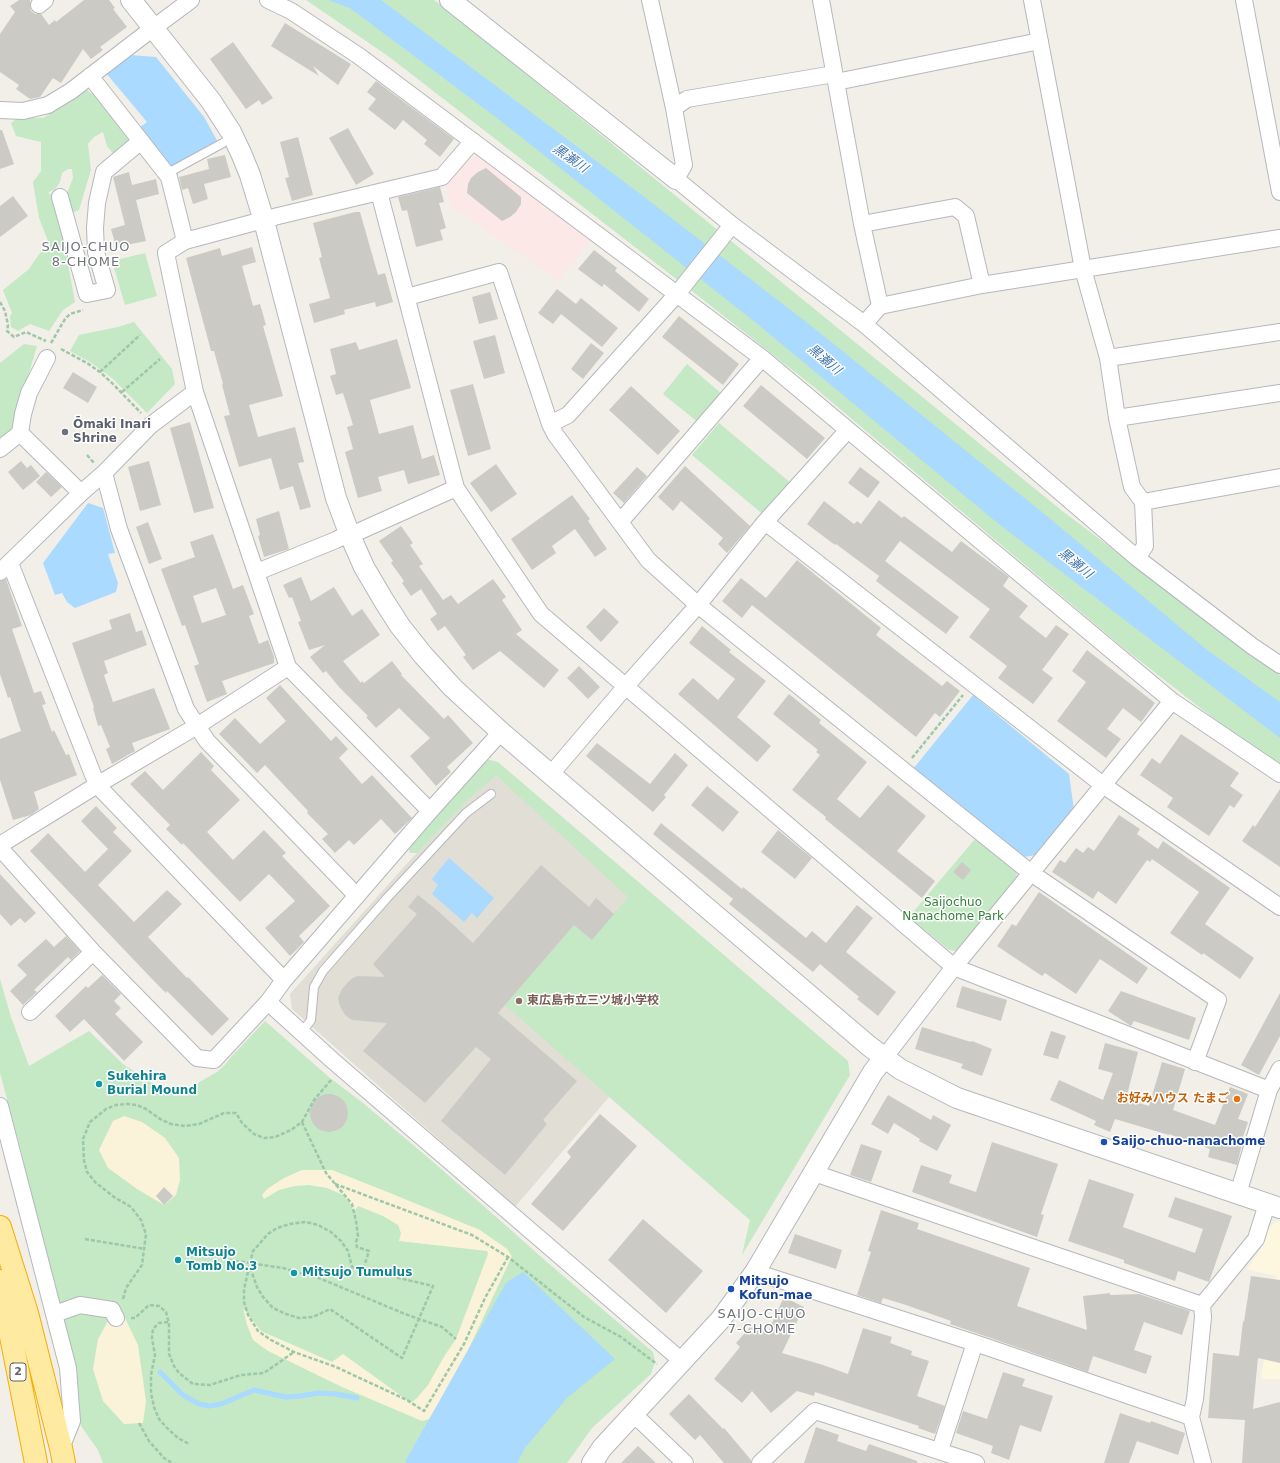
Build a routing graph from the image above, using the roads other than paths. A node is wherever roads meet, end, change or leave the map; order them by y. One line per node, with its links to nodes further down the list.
1 (131, 0): 9 (street)
2 (191, 0): 9 (street)
3 (268, 0): 16 (street)
4 (450, 0): 19 (street)
5 (650, 0): 13 (street)
6 (821, 0): 12 (street)
7 (1032, 0): 10 (street)
8 (1244, 0): 21 (street)
9 (153, 28): 11 (street); 23 (street)
10 (1040, 41): 12 (street); 28 (street)
11 (90, 76): 14 (street); 15 (street)
12 (835, 78): 13 (street); 24 (street)
13 (674, 108): 19 (street)
14 (0, 110)
15 (142, 141): 18 (street); 22 (street)
16 (473, 141): 20 (street); 30 (street)
17 (223, 144): 18 (lane)
18 (166, 174): 27 (street)
19 (676, 179): 25 (street)
20 (379, 192): 23 (street); 31 (street)
21 (1280, 192)
22 (60, 196)
23 (264, 220): 27 (street); 52 (street)
24 (862, 224): 29 (street); 32 (street)
25 (729, 228): 30 (street); 33 (street)
26 (1280, 238): 28 (street)
27 (185, 241): 38 (street)
28 (1084, 269): 29 (street); 37 (street)
29 (982, 285): 32 (street)
30 (678, 292): 36 (street); 41 (street)
31 (407, 297): 41 (street); 47 (street)
32 (880, 306): 33 (street)
33 (864, 324): 53 (street)
34 (1280, 332): 37 (street)
35 (49, 351): 43 (street)
36 (762, 358): 42 (street); 50 (street)
37 (1108, 358): 40 (street)
38 (195, 392): 45 (street); 55 (street)
39 (1280, 393): 40 (street)
40 (1117, 418): 49 (street)
41 (550, 424): 50 (street)
42 (847, 430): 51 (street); 60 (street)
43 (20, 433): 44 (street); 48 (street)
44 (0, 448)
45 (104, 473): 48 (street); 61 (street)
46 (1280, 477): 49 (street)
47 (456, 488): 52 (street); 59 (street)
48 (81, 493): 54 (street)
49 (1143, 502): 53 (street)
50 (620, 522): 56 (street)
51 (765, 522): 56 (street); 66 (street)
52 (349, 533): 55 (street); 62 (street)
53 (1137, 558): 57 (street)
54 (5, 567): 65 (street)
55 (257, 572): 58 (street)
56 (698, 605): 59 (street); 70 (street)
57 (1280, 665)
58 (288, 667): 61 (street); 68 (street)
59 (626, 686): 63 (street); 74 (street)
60 (1172, 701): 64 (street); 66 (street)
61 (197, 726): 65 (street); 71 (street)
62 (501, 732): 63 (street); 68 (street)
63 (551, 774): 79 (street)
64 (1280, 774)
65 (97, 785): 69 (street); 75 (street)
66 (1103, 785): 70 (street); 72 (street)
67 (491, 794): 78 (lane)
68 (430, 811): 71 (street)
69 (0, 847): 73 (street)
70 (1031, 872): 74 (street); 80 (street)
71 (357, 896): 75 (street)
72 (1280, 907)
73 (93, 952): 76 (street); 77 (street)
74 (954, 967): 79 (street); 80 (street)
75 (284, 980): 76 (street)
76 (268, 1002): 78 (street)
77 (30, 1012)
78 (302, 1032): 94 (street)
79 (884, 1058): 84 (street); 85 (street)
80 (1195, 1062): 82 (street)
81 (1280, 1069): 82 (street)
82 (1269, 1090): 85 (street)
83 (0, 1106): 91 (street)
84 (814, 1173): 88 (street); 90 (street)
85 (1238, 1194): 86 (street)
86 (1273, 1206): 90 (street)
87 (0, 1227): 98 (highway)
88 (755, 1272): 93 (street); 94 (street)
89 (0, 1281): 99 (highway, 2)
90 (1202, 1304): 96 (street)
91 (55, 1314): 92 (street); 98 (street)
92 (116, 1318)
93 (975, 1343): 96 (street); 97 (street)
94 (682, 1361): 95 (street)
95 (632, 1415): 100 (street); 101 (street)
96 (1191, 1417): 104 (street)
97 (940, 1450): 102 (street); 103 (street)
98 (62, 1455)
99 (36, 1463)
100 (592, 1463)
101 (685, 1463)
102 (760, 1463)
103 (976, 1463)
104 (1203, 1463)

